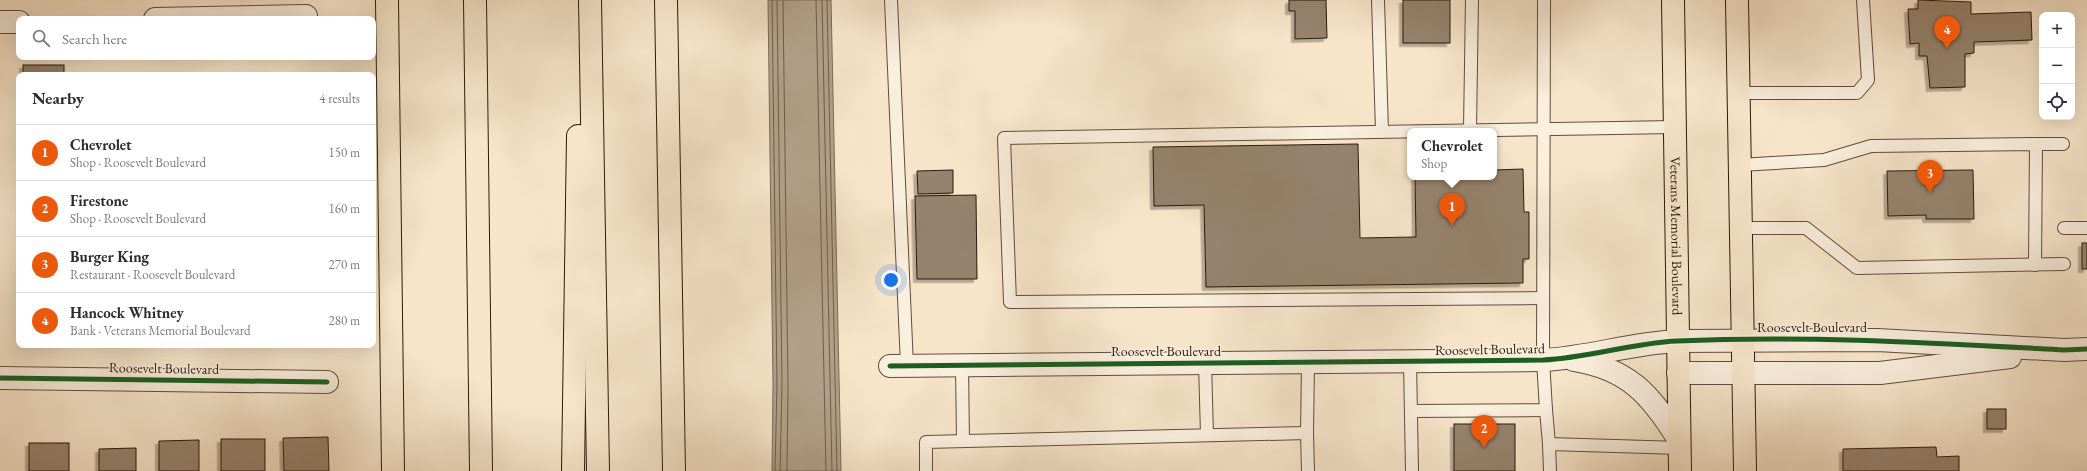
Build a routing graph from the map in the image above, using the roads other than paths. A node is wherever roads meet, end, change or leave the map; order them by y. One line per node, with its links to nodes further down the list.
1 (387, 0): 53 (main road)
2 (476, 0): 54 (main road)
3 (580, 0): 55 (main road)
4 (590, 0): 56 (main road)
5 (666, 0): 57 (main road)
6 (890, 0): 41 (lane)
7 (1378, 0): 21 (lane)
8 (1472, 0): 17 (lane)
9 (1544, 0): 18 (lane)
10 (1673, 0): 16 (main road, Veterans Memorial Boulevard)
11 (1737, 0): 15 (main road)
12 (1863, 0): 15 (lane)
13 (0, 22): 14 (street)
14 (16, 22)
15 (1739, 93): 24 (main road)
16 (1675, 127): 18 (lane); 32 (main road, Veterans Memorial Boulevard)
17 (1470, 128)
18 (1545, 128): 19 (lane); 30 (lane)
19 (1497, 129)
20 (1407, 130): 21 (lane)
21 (1382, 131): 30 (lane)
22 (2036, 144): 23 (lane); 24 (lane); 29 (lane)
23 (2063, 144)
24 (1740, 165): 25 (main road)
25 (1741, 228): 29 (lane); 31 (main road)
26 (2064, 228): 27 (lane)
27 (2087, 228)
28 (2064, 264): 29 (lane)
29 (2035, 265)
30 (1544, 298): 36 (lane)
31 (1744, 339): 32 (street, Roosevelt Boulevard); 33 (street, Roosevelt Boulevard); 43 (main road)
32 (1678, 341): 35 (street, Roosevelt Boulevard); 42 (main road, Veterans Memorial Boulevard)
33 (2064, 350): 34 (street, Roosevelt Boulevard); 43 (street, Roosevelt Boulevard)
34 (2087, 350)
35 (1569, 359): 36 (street, Roosevelt Boulevard); 52 (street, Roosevelt Boulevard)
36 (1543, 360): 38 (street, Roosevelt Boulevard); 46 (lane)
37 (1308, 362): 38 (street, Roosevelt Boulevard); 39 (street, Roosevelt Boulevard); 48 (lane)
38 (1410, 362): 47 (lane)
39 (1205, 363): 40 (street, Roosevelt Boulevard); 49 (lane)
40 (962, 365): 41 (street, Roosevelt Boulevard); 50 (lane)
41 (898, 366)
42 (1678, 373): 43 (street, Roosevelt Boulevard); 52 (main road, Veterans Memorial Boulevard)
43 (1744, 374): 63 (main road)
44 (0, 378): 45 (street, Roosevelt Boulevard)
45 (327, 382)
46 (1546, 410): 47 (lane); 51 (lane)
47 (1411, 411): 60 (lane)
48 (1307, 433): 49 (lane); 59 (lane)
49 (1207, 435): 50 (lane)
50 (963, 441): 58 (lane)
51 (1549, 444): 52 (lane); 61 (lane)
52 (1679, 444): 62 (main road, Veterans Memorial Boulevard)
53 (393, 471)
54 (481, 471)
55 (573, 471)
56 (598, 471)
57 (674, 471)
58 (926, 471)
59 (1308, 471)
60 (1412, 471)
61 (1550, 471)
62 (1680, 471)
63 (1745, 471)

